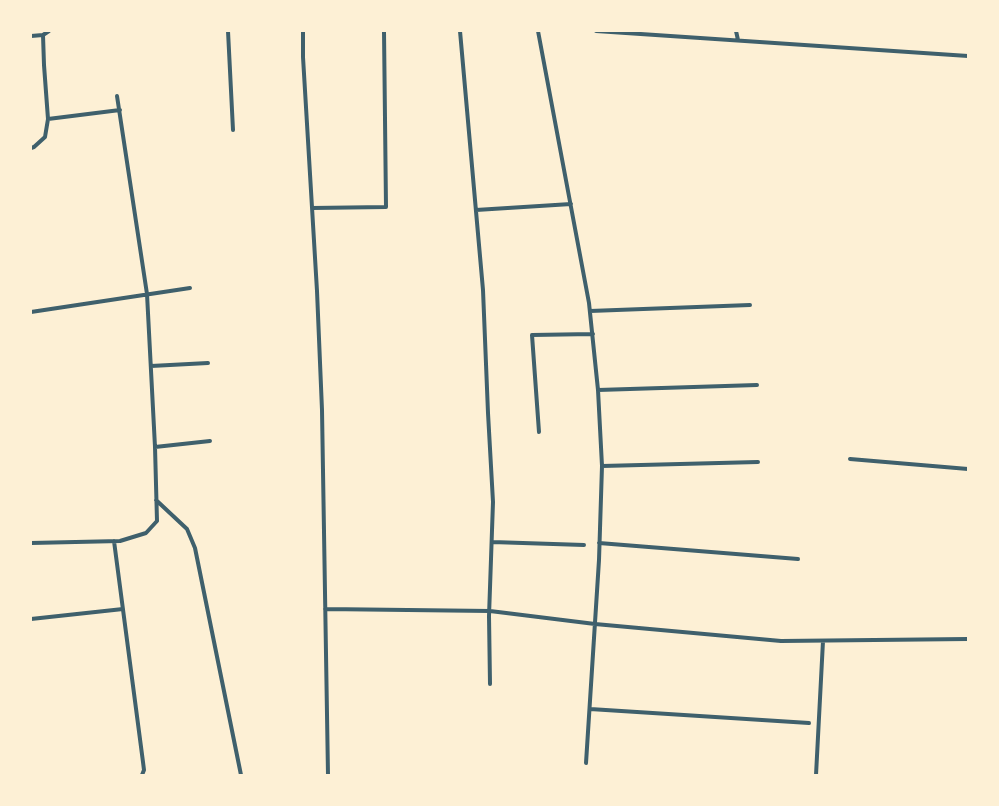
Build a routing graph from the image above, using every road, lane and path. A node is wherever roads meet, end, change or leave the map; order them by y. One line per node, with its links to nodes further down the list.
1 (49, 31): 9 (street)
2 (228, 31): 16 (street)
3 (303, 31): 19 (street)
4 (384, 31): 19 (street)
5 (460, 31): 20 (street)
6 (538, 31): 18 (street)
7 (596, 31): 11 (street)
8 (736, 31): 11 (street)
9 (43, 35): 10 (street); 15 (street)
10 (31, 36)
11 (738, 40): 12 (street)
12 (968, 56)
13 (117, 96): 14 (street)
14 (120, 110): 15 (street); 22 (street)
15 (48, 119): 17 (street)
16 (233, 130)
17 (31, 148)
18 (571, 204): 20 (street); 24 (street)
19 (312, 208): 46 (street)
20 (476, 210): 40 (street)
21 (190, 288): 22 (street)
22 (147, 294): 25 (street); 28 (street)
23 (750, 305): 24 (street)
24 (590, 311): 26 (street)
25 (31, 312)
26 (593, 334): 30 (street); 31 (street)
27 (208, 363): 28 (street)
28 (151, 366): 33 (street)
29 (757, 385): 30 (street)
30 (598, 390): 36 (street)
31 (539, 432)
32 (210, 441): 33 (street)
33 (155, 447): 38 (street)
34 (850, 459): 37 (street)
35 (758, 462): 36 (street)
36 (602, 466): 42 (street)
37 (968, 469)
38 (156, 500): 39 (street); 57 (street)
39 (114, 541): 41 (street); 45 (street)
40 (492, 542): 43 (street); 47 (street)
41 (31, 543)
42 (599, 543): 44 (street); 49 (street)
43 (584, 545)
44 (798, 559)
45 (123, 609): 48 (street); 56 (street)
46 (325, 609): 47 (street); 58 (street)
47 (490, 611): 49 (street); 52 (street)
48 (31, 619)
49 (595, 624): 51 (street); 53 (street)
50 (968, 638): 51 (street)
51 (823, 641): 59 (street)
52 (490, 684)
53 (590, 709): 54 (street); 55 (street)
54 (809, 723)
55 (586, 762)
56 (142, 775)
57 (241, 775)
58 (328, 775)
59 (816, 775)

